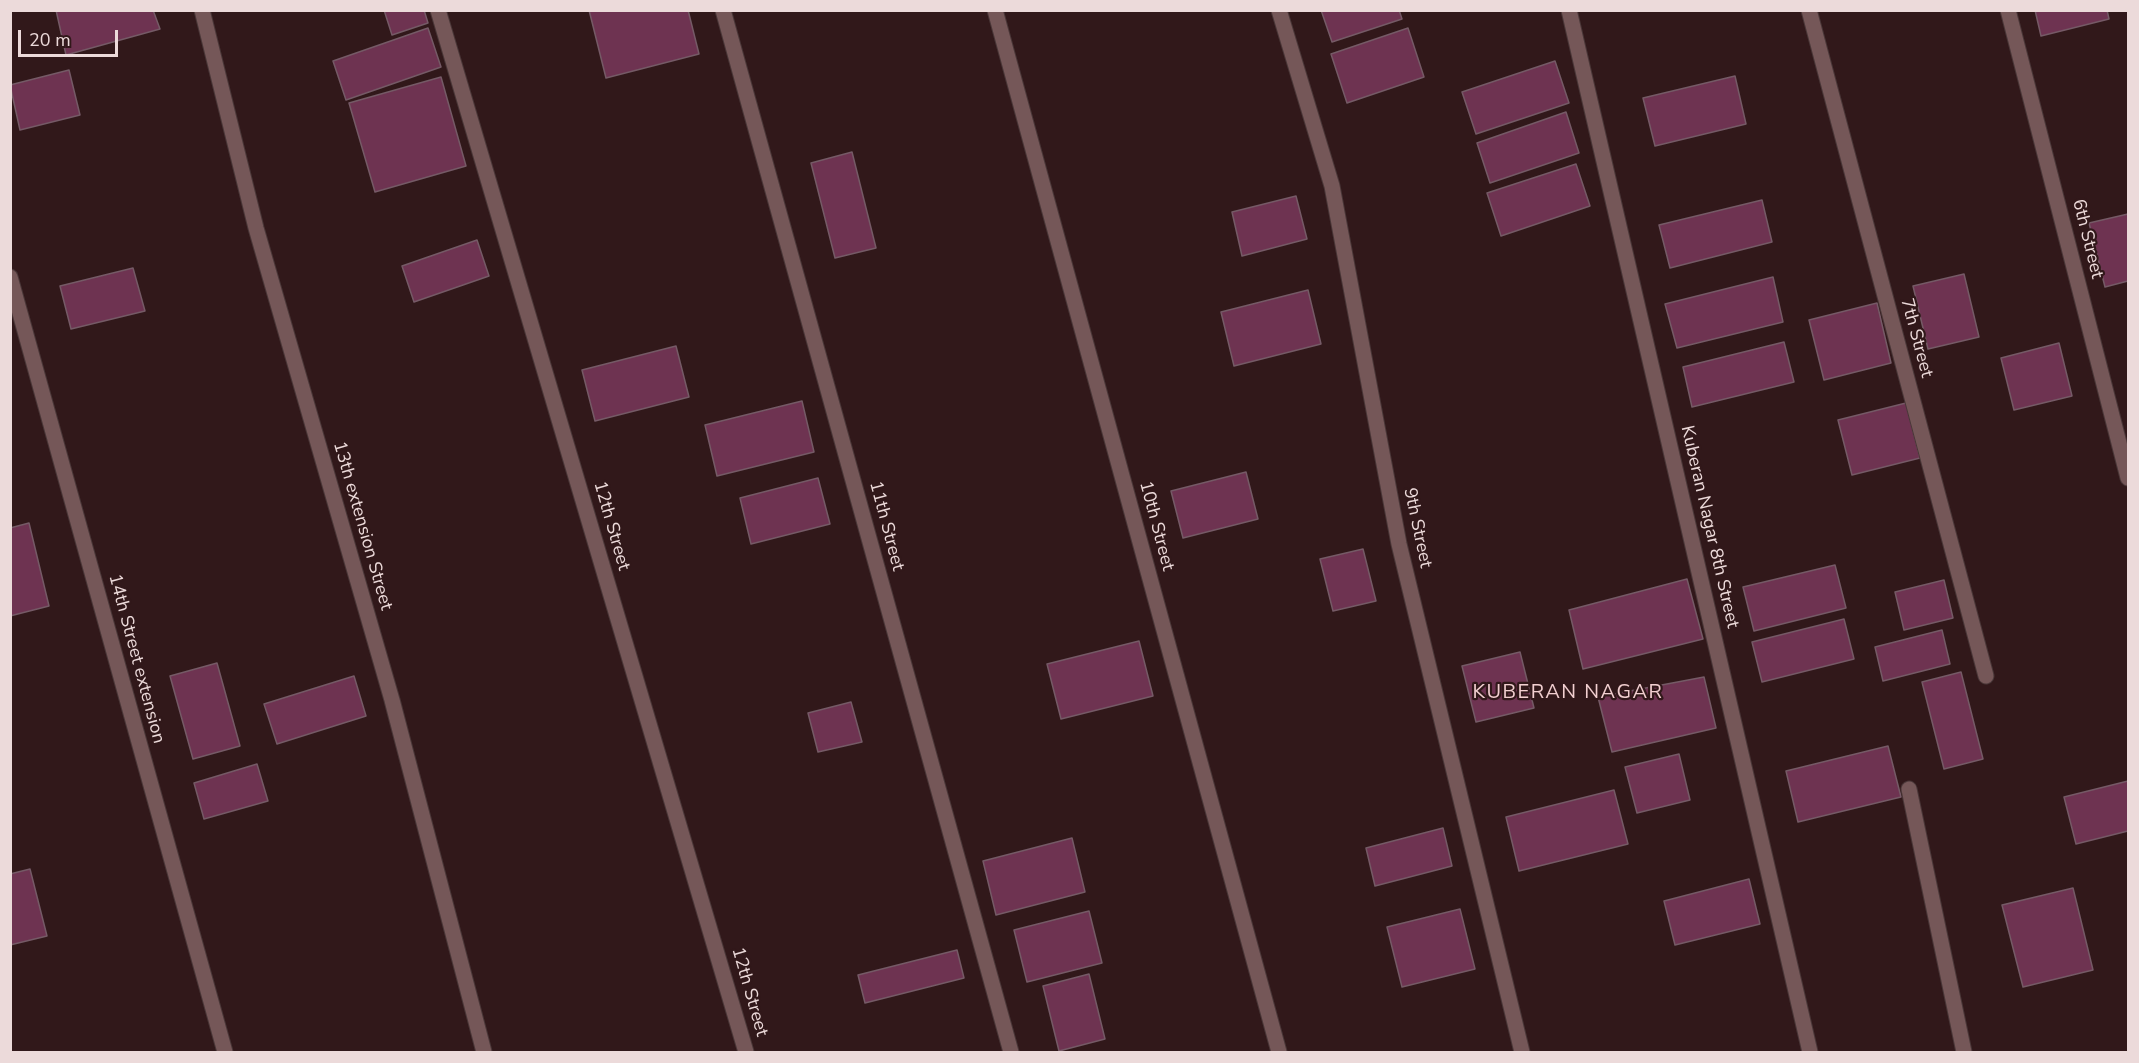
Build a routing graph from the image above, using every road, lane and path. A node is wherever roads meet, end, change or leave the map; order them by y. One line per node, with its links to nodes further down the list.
1 (202, 10): 14 (street, 13th extension Street)
2 (438, 10): 15 (street, 12th Street)
3 (723, 10): 16 (street, 11th Street)
4 (995, 10): 17 (street, 10th Street)
5 (1279, 10): 18 (street, 9th Street)
6 (1569, 10): 19 (street, Kuberan Nagar 8th Street)
7 (1809, 10): 11 (street, 7th Street)
8 (2008, 10): 10 (street, 6th Street)
9 (10, 277): 13 (street, 14th Street extension)
10 (2128, 478)
11 (1986, 676)
12 (1909, 789): 20 (street)
13 (225, 1053)
14 (484, 1053)
15 (746, 1053)
16 (1011, 1053)
17 (1279, 1053)
18 (1522, 1053)
19 (1810, 1053)
20 (1964, 1053)

